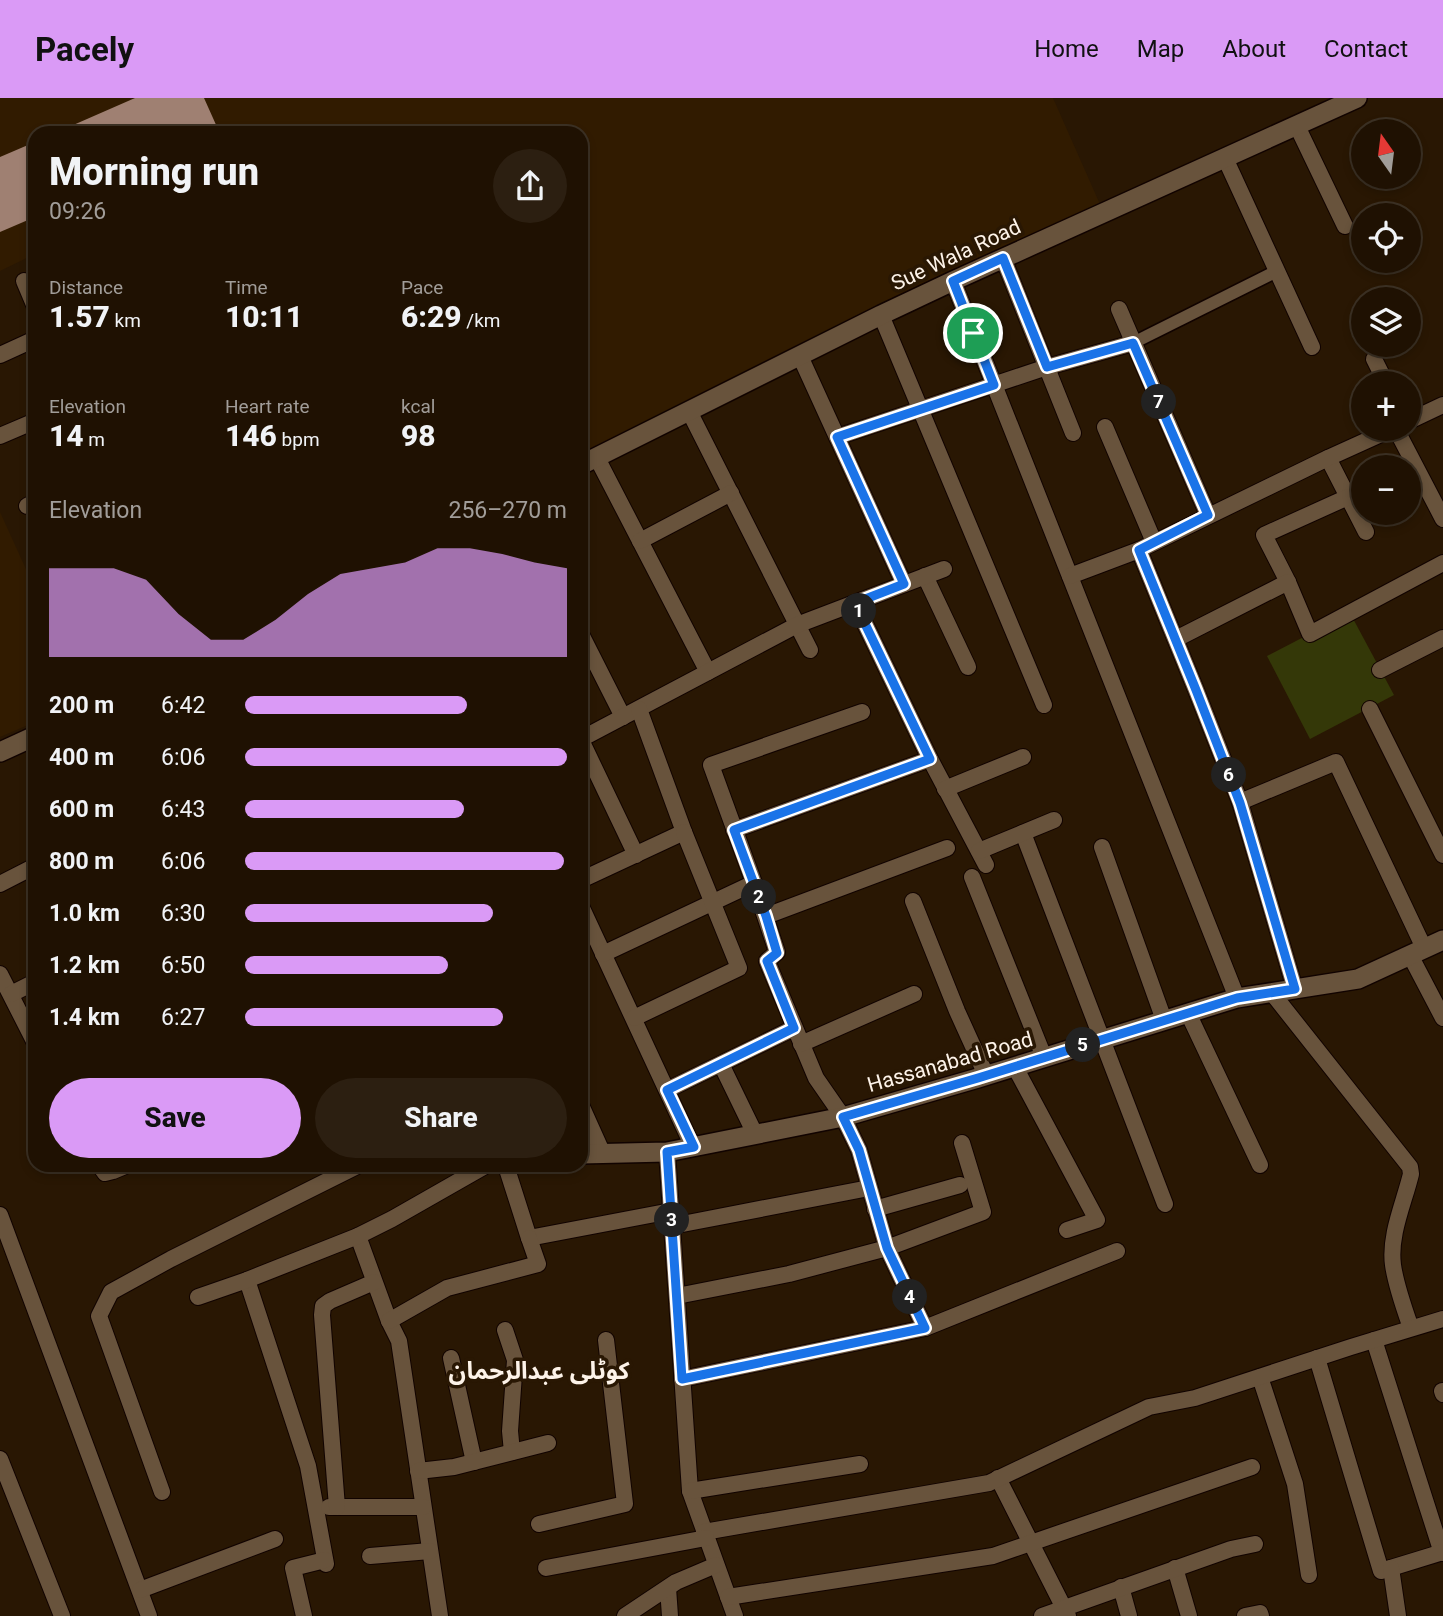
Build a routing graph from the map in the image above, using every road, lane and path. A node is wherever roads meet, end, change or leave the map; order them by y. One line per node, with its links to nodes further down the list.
1 (1357, 98): 2 (street, Sue Wala Road)
2 (1323, 105): 3 (street, Sue Wala Road)
3 (1297, 126): 4 (street, Sue Wala Road); 5 (street)
4 (1226, 158): 6 (street, Sue Wala Road); 7 (street)
5 (1345, 226)
6 (1003, 258): 9 (street, Sue Wala Road); 19 (street)
7 (1277, 271): 14 (street); 15 (street)
8 (24, 281): 10 (street)
9 (953, 281): 12 (street, Sue Wala Road); 21 (street)
10 (28, 290)
11 (1119, 309): 14 (street)
12 (881, 315): 17 (street, Sue Wala Road); 23 (street)
13 (28, 342): 16 (street)
14 (1133, 343): 19 (street); 37 (street)
15 (1312, 347)
16 (0, 355)
17 (800, 356): 24 (street, Sue Wala Road); 30 (street)
18 (1374, 359): 20 (street)
19 (1047, 367): 21 (street); 28 (street)
20 (1380, 371)
21 (994, 385): 23 (street); 45 (street)
22 (1443, 405): 25 (street)
23 (921, 410): 30 (street); 57 (street)
24 (690, 411): 34 (street, Sue Wala Road); 35 (street)
25 (1421, 415)
26 (28, 424): 29 (street)
27 (1105, 427): 41 (street)
28 (1073, 433)
29 (0, 436)
30 (837, 437): 47 (street)
31 (1367, 441): 33 (street)
32 (1401, 441): 38 (street)
33 (1328, 458): 36 (street); 37 (street)
34 (589, 461): 40 (street)
35 (731, 493): 40 (street); 49 (street)
36 (1348, 497): 39 (street); 46 (street)
37 (1208, 515): 41 (street)
38 (1443, 519)
39 (1366, 532)
40 (640, 541): 56 (street)
41 (1147, 546): 45 (street); 51 (street)
42 (1443, 563): 46 (street)
43 (944, 569): 44 (street)
44 (925, 576): 47 (street); 54 (street)
45 (1070, 576): 96 (street)
46 (1288, 582): 51 (street)
47 (904, 584): 48 (street)
48 (855, 603): 49 (street); 67 (street)
49 (797, 625): 53 (street); 56 (street)
50 (1443, 638): 55 (street)
51 (1176, 639): 69 (street)
52 (588, 648): 61 (street)
53 (810, 650)
54 (968, 667)
55 (1380, 670)
56 (708, 672): 58 (street)
57 (1044, 705)
58 (639, 709): 61 (street); 72 (street)
59 (1370, 709): 77 (street)
60 (862, 712): 71 (street)
61 (623, 717): 62 (street)
62 (588, 735)
63 (28, 739): 64 (street)
64 (0, 752)
65 (588, 754): 76 (street)
66 (1023, 757): 68 (street)
67 (930, 759): 68 (street); 71 (street)
68 (945, 789): 73 (street)
69 (1240, 803): 88 (street); 92 (street)
70 (1054, 820): 73 (street)
71 (734, 830): 81 (street)
72 (684, 832): 76 (street); 84 (street)
73 (1023, 833): 103 (street)
74 (1102, 847): 100 (street)
75 (947, 848): 85 (street)
76 (636, 855): 79 (street)
77 (1443, 855)
78 (28, 870): 82 (street)
79 (588, 877)
80 (972, 877): 105 (street)
81 (754, 883): 84 (street); 85 (street)
82 (0, 884)
83 (913, 901): 108 (street)
84 (713, 903): 89 (street); 98 (street)
85 (766, 916): 101 (street)
86 (588, 921): 89 (street)
87 (1443, 940): 88 (street, Hassanabad Road)
88 (1417, 952): 92 (street, Hassanabad Road); 99 (street)
89 (603, 954): 98 (street)
90 (0, 974): 94 (street)
91 (28, 986): 94 (street)
92 (1295, 989): 93 (street, Hassanabad Road)
93 (1272, 993): 96 (street, Hassanabad Road); 140 (street)
94 (11, 994): 102 (street)
95 (914, 994): 104 (street)
96 (1237, 998): 97 (street, Hassanabad Road)
97 (1188, 1013): 100 (street, Hassanabad Road); 118 (street)
98 (634, 1018): 109 (street)
99 (1443, 1018)
100 (1164, 1020): 103 (street, Hassanabad Road)
101 (794, 1028): 104 (street); 106 (street)
102 (28, 1029)
103 (1101, 1040): 105 (street, Hassanabad Road); 124 (street)
104 (801, 1044): 110 (street)
105 (1044, 1058): 107 (street, Hassanabad Road)
106 (721, 1064): 109 (street); 112 (street)
107 (1015, 1067): 108 (street, Hassanabad Road); 128 (street)
108 (986, 1075): 110 (street, Hassanabad Road)
109 (667, 1090): 114 (street)
110 (843, 1117): 112 (street, Hassanabad Road); 123 (street)
111 (588, 1121): 117 (street)
112 (755, 1134): 114 (street, Hassanabad Road)
113 (962, 1143): 131 (street)
114 (694, 1147): 115 (street, Hassanabad Road)
115 (667, 1152): 117 (street, Hassanabad Road); 127 (street)
116 (588, 1154): 117 (street, Hassanabad Road)
117 (603, 1154)
118 (1260, 1165)
119 (345, 1172): 157 (street)
120 (474, 1172): 129 (street)
121 (508, 1172): 130 (street)
122 (960, 1185): 125 (street)
123 (869, 1188): 125 (street); 127 (street)
124 (1166, 1205)
125 (875, 1209): 131 (street)
126 (0, 1215): 176 (street)
127 (672, 1219): 130 (street); 135 (street)
128 (1067, 1230)
129 (358, 1236): 133 (street); 134 (street)
130 (529, 1238): 138 (street)
131 (887, 1248): 135 (street); 139 (street)
132 (1116, 1251): 139 (street)
133 (247, 1280): 136 (street); 160 (street)
134 (374, 1282): 138 (street); 158 (street)
135 (677, 1296): 147 (street)
136 (198, 1297)
137 (1443, 1319): 140 (street)
138 (389, 1321): 154 (street)
139 (925, 1328): 147 (street)
140 (1411, 1328): 143 (street)
141 (505, 1330): 149 (street)
142 (606, 1340): 161 (street)
143 (1374, 1340): 145 (street); 167 (street)
144 (451, 1358): 151 (street)
145 (1317, 1358): 146 (street); 172 (street)
146 (1260, 1377): 155 (street); 173 (street)
147 (682, 1379): 156 (street)
148 (548, 1443): 149 (street)
149 (512, 1452): 151 (street)
150 (0, 1459): 179 (street)
151 (474, 1462): 154 (street)
152 (860, 1464): 156 (street)
153 (1252, 1467): 164 (street)
154 (418, 1471): 159 (street)
155 (998, 1478): 162 (street); 164 (street)
156 (690, 1491): 162 (street)
157 (162, 1492)
158 (337, 1507): 159 (street); 160 (street)
159 (424, 1507): 166 (street)
160 (316, 1508): 181 (street)
161 (539, 1524)
162 (705, 1535): 169 (street); 170 (street)
163 (275, 1539): 176 (street)
164 (1031, 1543): 177 (street); 178 (street)
165 (1255, 1544): 171 (street)
166 (430, 1551): 168 (street); 182 (street)
167 (1443, 1553): 172 (street)
168 (370, 1556)
169 (716, 1565): 175 (street); 177 (street)
170 (546, 1568)
171 (1175, 1568): 174 (street); 188 (street)
172 (1391, 1568): 191 (street)
173 (1309, 1575)
174 (1121, 1587): 178 (street); 187 (street)
175 (668, 1588): 183 (street); 184 (street)
176 (140, 1590): 180 (street)
177 (728, 1597): 185 (street)
178 (1066, 1612): 186 (street)
179 (62, 1616)
180 (149, 1616)
181 (304, 1616)
182 (440, 1616)
183 (625, 1616)
184 (670, 1616)
185 (735, 1616)
186 (1042, 1616)
187 (1129, 1616)
188 (1189, 1616)
189 (1245, 1616): 190 (street)
190 (1261, 1616)
191 (1398, 1616)

